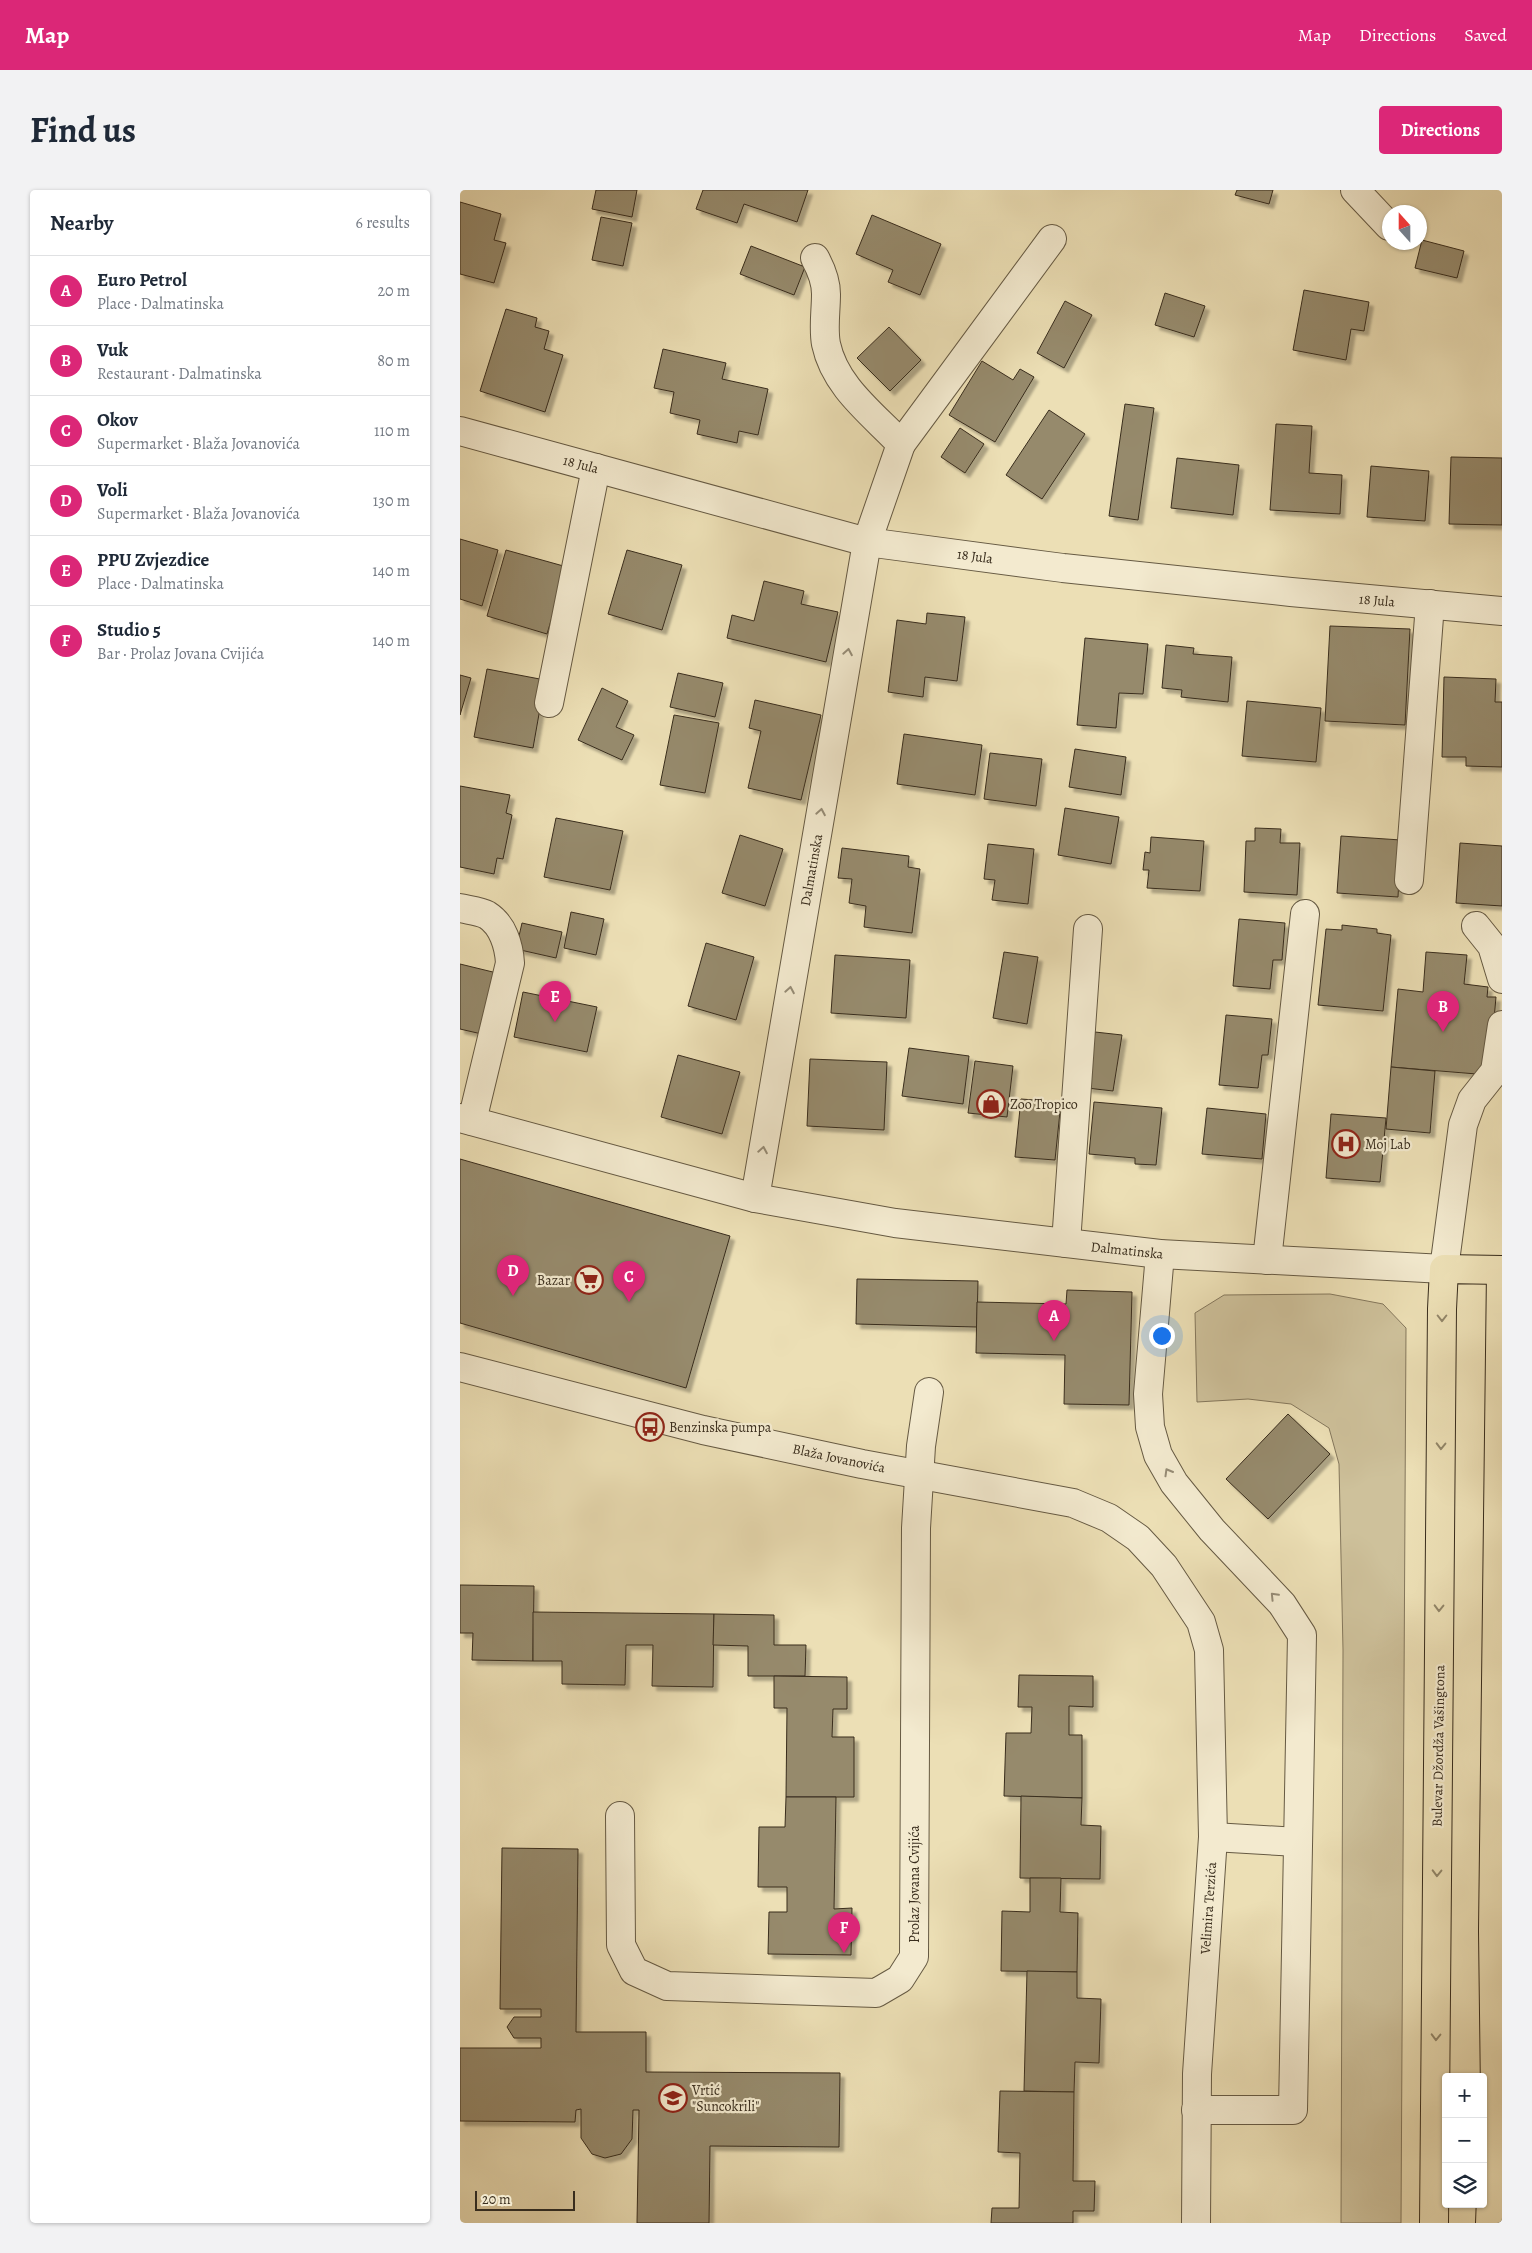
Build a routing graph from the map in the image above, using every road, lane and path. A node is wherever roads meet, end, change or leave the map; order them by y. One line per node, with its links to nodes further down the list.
1 (1355, 190): 2 (street)
2 (1382, 218)
3 (1052, 239): 6 (street, Dalmatinska)
4 (815, 258): 6 (street)
5 (460, 431): 7 (street, 18 Jula)
6 (901, 444): 8 (street, Dalmatinska)
7 (596, 468): 8 (street, 18 Jula); 11 (street)
8 (866, 542): 9 (street, 18 Jula); 20 (street, Dalmatinska, one-way to 8)
9 (1430, 604): 10 (street, 18 Jula); 12 (street)
10 (1502, 611)
11 (549, 703)
12 (1409, 880)
13 (460, 908): 19 (street)
14 (1305, 914): 23 (street)
15 (1476, 926): 17 (street)
16 (1088, 929): 21 (street)
17 (1502, 979)
18 (1502, 1025): 24 (street)
19 (466, 1120): 20 (street, Dalmatinska)
20 (755, 1198): 21 (street, Dalmatinska)
21 (1066, 1243): 22 (street, Dalmatinska)
22 (1160, 1254): 23 (street, Dalmatinska); 32 (street, one-way to 22)
23 (1267, 1260): 24 (street, Dalmatinska)
24 (1444, 1269): 25 (main road, Dalmatinska); 36 (main road, Bulevar Džordža Vašingtona, one-way to 36)
25 (1501, 1270): 33 (main road)
26 (460, 1367): 28 (street, Blaža Jovanovića)
27 (929, 1392): 28 (street, Prolaz Jovana Cvijića)
28 (918, 1475): 29 (street, Blaža Jovanovića); 30 (street, Prolaz Jovana Cvijića)
29 (1185, 1598): 31 (street, Velimira Terzića)
30 (620, 1816)
31 (1213, 1836): 32 (street); 34 (street, Velimira Terzića)
32 (1298, 1842): 34 (street)
33 (1499, 2095): 37 (main road)
34 (1196, 2110): 35 (street, Velimira Terzića)
35 (1196, 2223)
36 (1434, 2223)
37 (1490, 2223)

